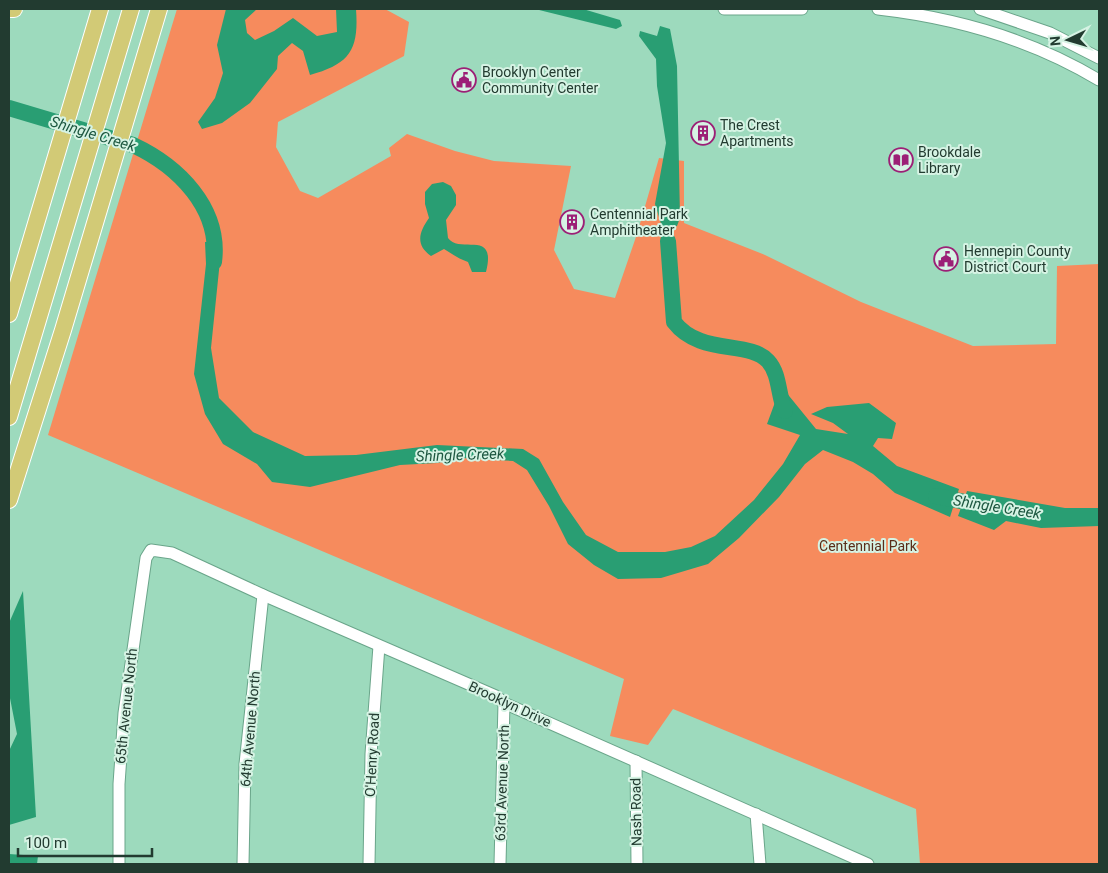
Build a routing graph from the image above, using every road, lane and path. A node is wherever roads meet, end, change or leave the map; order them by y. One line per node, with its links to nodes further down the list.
1 (9, 9): 2 (highway)
2 (14, 9)
3 (100, 9): 12 (highway)
4 (130, 9): 13 (highway)
5 (158, 9): 14 (highway)
6 (724, 9): 7 (street)
7 (802, 9)
8 (878, 9): 11 (street)
9 (980, 9): 10 (street)
10 (1099, 58)
11 (1099, 80)
12 (9, 314)
13 (9, 417)
14 (9, 500)
15 (151, 550): 16 (street, Brooklyn Drive); 21 (street, 65th Avenue North)
16 (262, 595): 17 (street, Brooklyn Drive); 22 (street, 64th Avenue North)
17 (380, 646): 18 (street, Brooklyn Drive); 23 (street, O'Henry Road)
18 (504, 702): 19 (street, Brooklyn Drive); 24 (street, 63rd Avenue North)
19 (636, 760): 20 (street, Brooklyn Drive); 25 (street, Nash Road)
20 (756, 814): 26 (street); 27 (street, Brooklyn Drive)
21 (119, 864)
22 (243, 864)
23 (369, 864)
24 (500, 864)
25 (637, 864)
26 (760, 864)
27 (868, 864)

